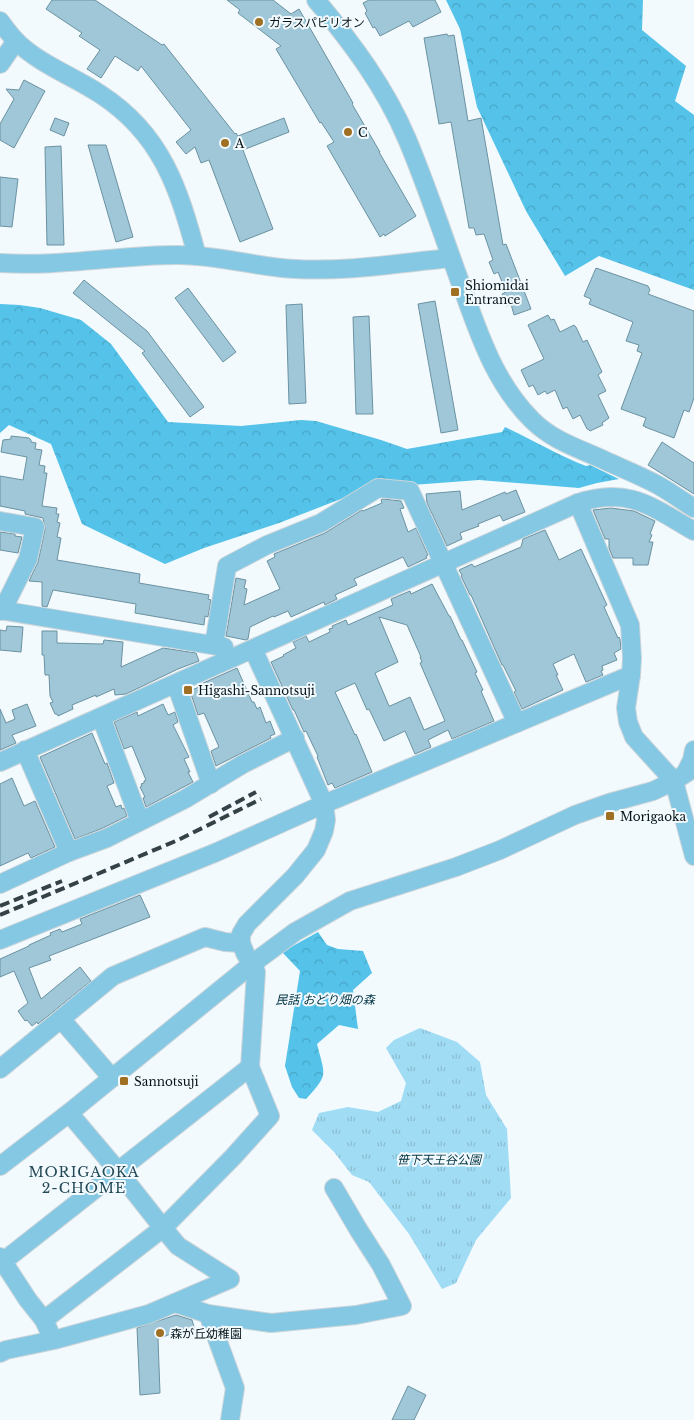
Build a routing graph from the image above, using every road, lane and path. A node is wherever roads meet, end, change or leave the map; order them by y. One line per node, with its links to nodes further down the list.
1 (316, 0): 6 (street)
2 (0, 21): 3 (street)
3 (16, 41): 4 (street); 5 (street)
4 (0, 64)
5 (197, 256): 6 (street); 7 (street)
6 (450, 258): 9 (street)
7 (0, 263)
8 (578, 504): 11 (street); 12 (street); 16 (street)
9 (694, 508)
10 (0, 521): 13 (street)
11 (694, 532)
12 (443, 564): 14 (street); 15 (street); 19 (street)
13 (1, 610): 14 (street)
14 (214, 645): 15 (street)
15 (250, 650): 17 (street); 20 (street)
16 (631, 675): 19 (street); 24 (street)
17 (176, 684): 18 (street); 25 (street)
18 (101, 717): 21 (street); 27 (street)
19 (517, 723): 26 (street)
20 (295, 738): 25 (street); 26 (street)
21 (25, 750): 23 (street); 28 (street)
22 (694, 750): 24 (street)
23 (0, 762)
24 (685, 774): 29 (street); 33 (street)
25 (211, 784): 27 (street)
26 (324, 804): 31 (street); 32 (street)
27 (140, 821): 28 (street)
28 (69, 852): 30 (street)
29 (694, 856)
30 (0, 884)
31 (0, 940)
32 (241, 943): 33 (street); 34 (street)
33 (252, 964): 35 (street); 37 (street)
34 (61, 1018): 36 (street); 37 (street)
35 (250, 1067): 40 (street); 42 (street)
36 (0, 1068)
37 (112, 1078): 38 (street)
38 (69, 1113): 39 (street); 40 (street)
39 (0, 1166)
40 (118, 1171): 42 (street); 43 (street)
41 (334, 1188): 45 (street)
42 (162, 1228): 44 (street); 46 (street)
43 (1, 1261): 46 (street)
44 (175, 1303): 45 (street); 47 (street)
45 (208, 1314): 49 (street)
46 (44, 1320): 47 (street)
47 (54, 1340): 48 (street)
48 (0, 1353)
49 (230, 1420)

